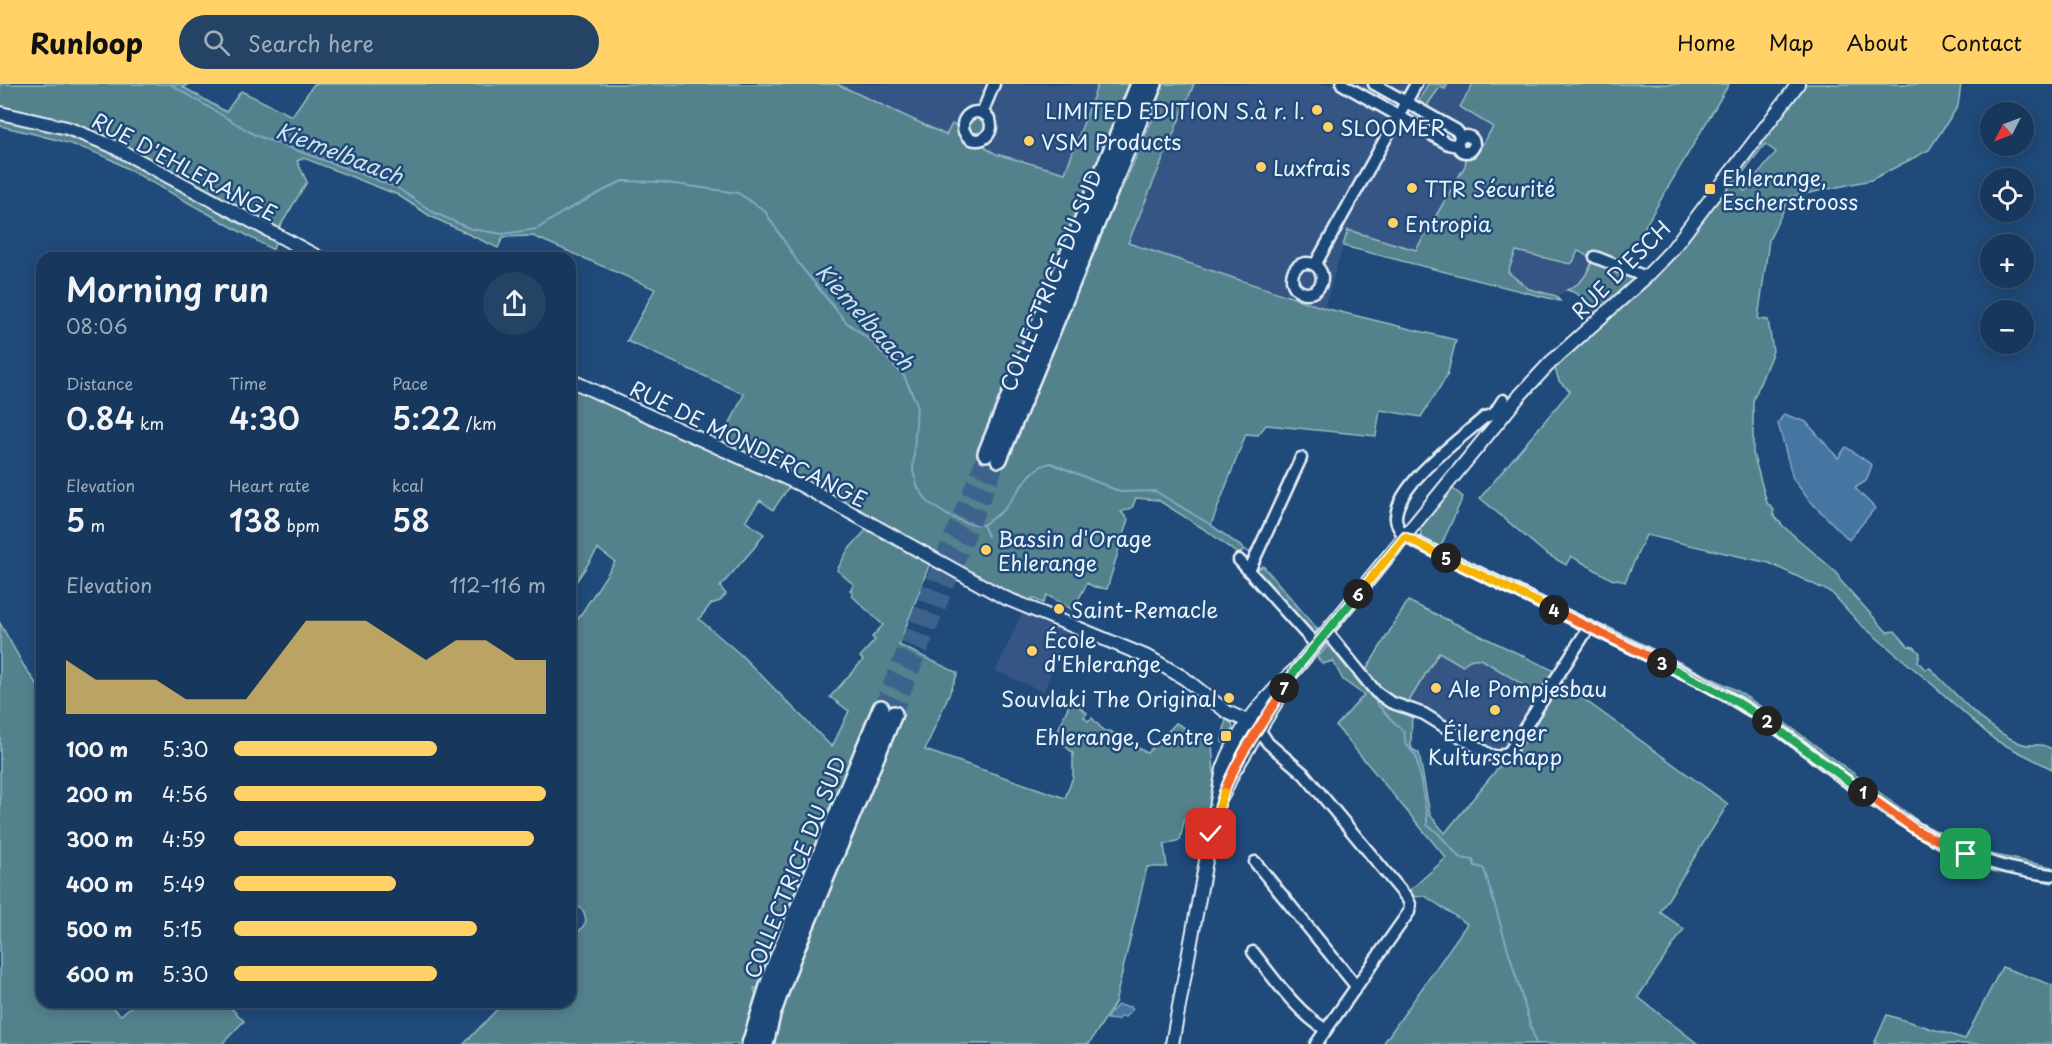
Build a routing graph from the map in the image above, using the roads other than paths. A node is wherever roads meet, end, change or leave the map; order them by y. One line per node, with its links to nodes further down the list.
1 (993, 84): 10 (street)
2 (1139, 84): 3 (highway, COLLECTRICE DU SUD)
3 (1154, 84)
4 (1342, 84): 11 (street)
5 (1374, 84): 8 (street)
6 (1416, 84): 8 (street)
7 (1798, 84): 15 (main road, RUE D'ESCH)
8 (1406, 102): 11 (street); 11 (street)
9 (0, 113): 12 (main road, RUE D'EHLERANGE)
10 (982, 113)
11 (1398, 116): 14 (street)
12 (309, 252)
13 (1595, 257): 15 (street)
14 (1315, 265)
15 (1646, 278): 18 (main road, RUE D'ESCH)
16 (576, 384): 27 (main road, RUE DE MONDERCANGE)
17 (1503, 400): 18 (street, RUE D'ESCH)
18 (1499, 415): 20 (main road, RUE D'ESCH); 20 (street, RUE D'ESCH)
19 (1301, 458): 22 (street)
20 (1405, 537): 23 (street); 24 (main road, RUE D'ESCH)
21 (1239, 560): 22 (street)
22 (1250, 571): 25 (street)
23 (1589, 627): 24 (street); 31 (street)
24 (1327, 632): 25 (main road, RUE D'ESCH)
25 (1316, 645): 26 (main road, RUE D'ESCH)
26 (1296, 669): 27 (main road, RUE D'ESCH); 28 (main road, RUE D'ESCH)
27 (1244, 726): 28 (main road, RUE DE MONDERCANGE); 29 (main road, RUE D'ESCH)
28 (1256, 734): 29 (main road, RUE D'ESCH); 33 (street)
29 (1211, 834): 37 (main road)
30 (1255, 862): 33 (street)
31 (2052, 875)
32 (1253, 952): 34 (street)
33 (1356, 986): 34 (street)
34 (1326, 1030): 38 (street)
35 (750, 1044): 36 (highway, COLLECTRICE DU SUD)
36 (765, 1044)
37 (1172, 1044)
38 (1316, 1044)

